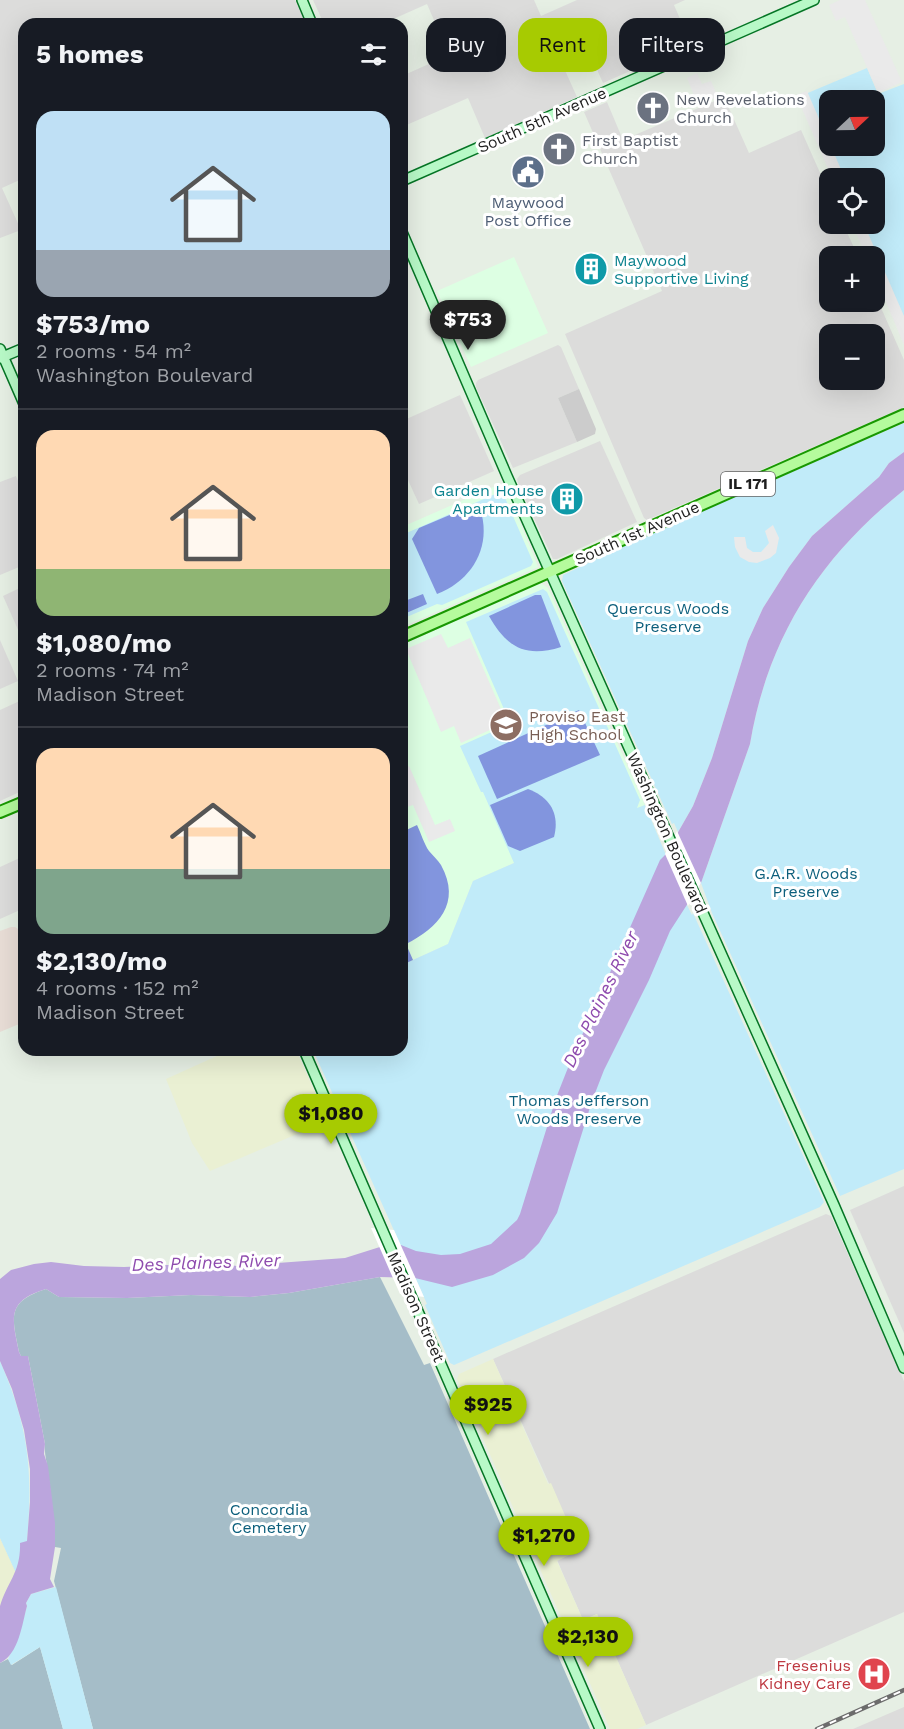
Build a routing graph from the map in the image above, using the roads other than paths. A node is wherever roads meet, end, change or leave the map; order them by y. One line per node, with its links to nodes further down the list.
1 (302, 0): 3 (street)
2 (813, 0): 4 (street, South 5th Avenue)
3 (310, 18)
4 (408, 178)
5 (408, 246): 10 (street, Washington Boulevard)
6 (18, 350): 7 (street)
7 (1, 354): 8 (street)
8 (18, 391)
9 (904, 415): 10 (main road, South 1st Avenue / IL 171)
10 (550, 572): 11 (main road, South 1st Avenue / IL 171); 15 (street, Washington Boulevard)
11 (408, 633)
12 (18, 804): 13 (main road)
13 (0, 812)
14 (307, 1056): 16 (street, Madison Street)
15 (904, 1368)
16 (600, 1729)

